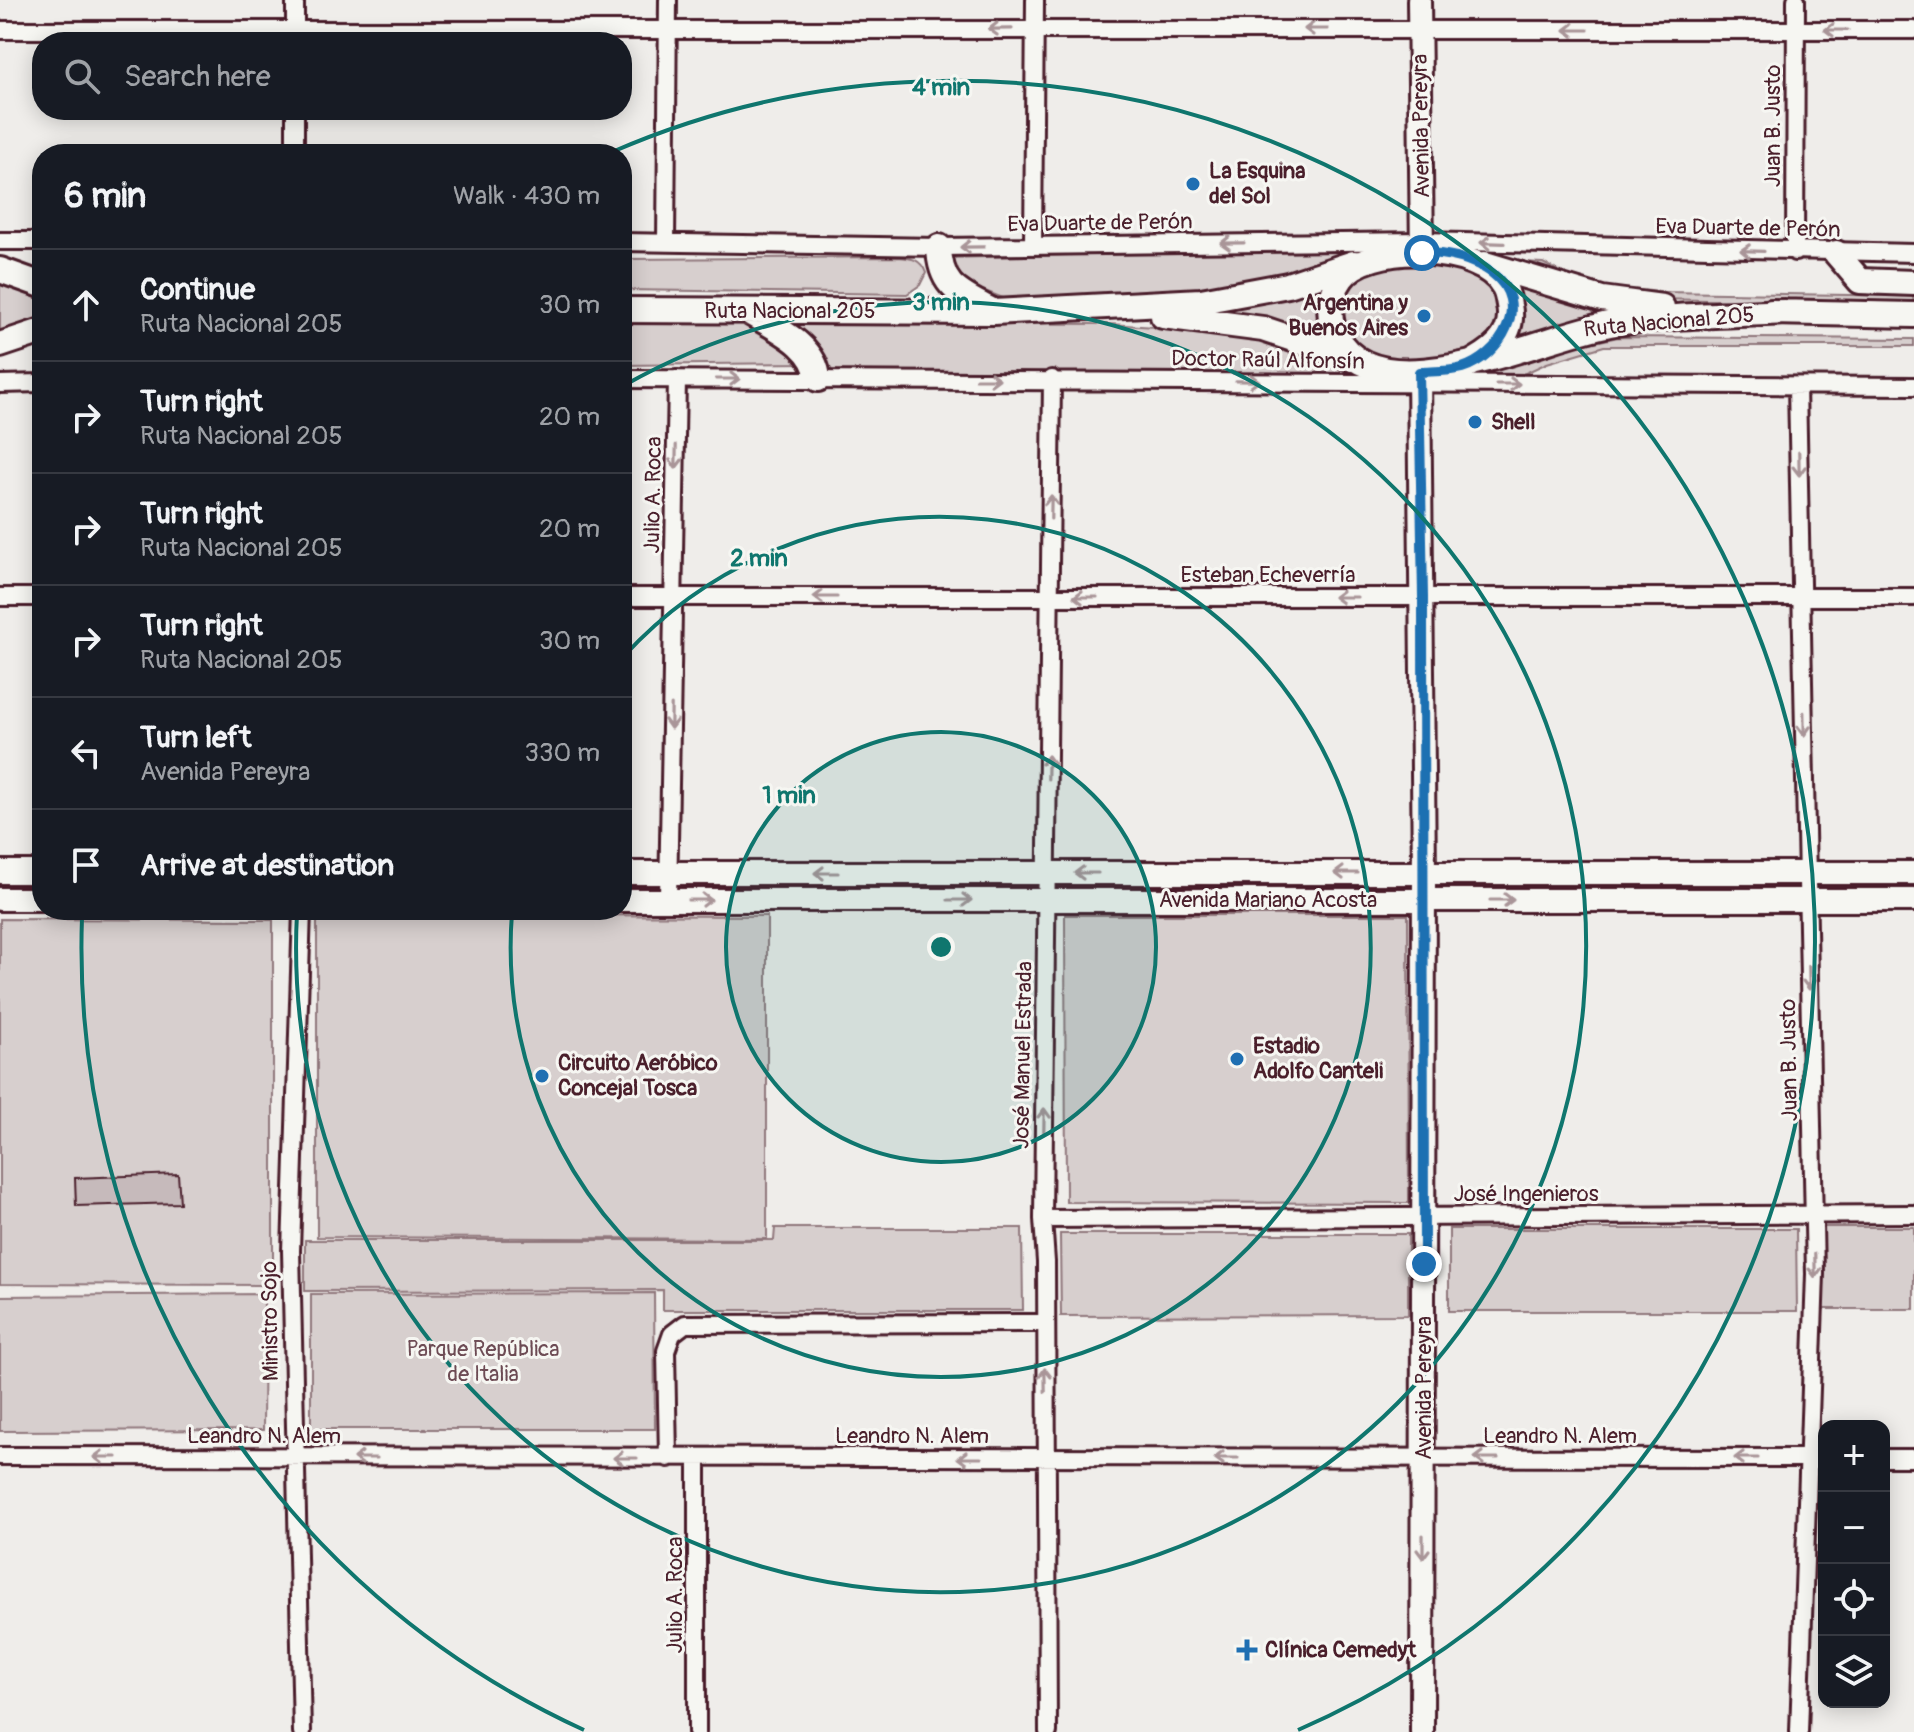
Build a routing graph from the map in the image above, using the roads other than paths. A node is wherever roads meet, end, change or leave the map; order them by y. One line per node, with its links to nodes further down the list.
1 (295, 0): 12 (street)
2 (668, 0): 14 (street)
3 (1035, 0): 6 (street)
4 (1419, 0): 8 (main road, Avenida Pereyra)
5 (1796, 0): 9 (street, Juan B. Justo)
6 (1036, 28): 8 (street, one-way to 6); 14 (street, one-way to 14); 21 (street)
7 (0, 30): 11 (street)
8 (1419, 30): 9 (street, one-way to 8); 23 (main road, Avenida Pereyra)
9 (1796, 30): 10 (street, one-way to 9); 24 (street, Juan B. Justo)
10 (1914, 30)
11 (98, 32)
12 (295, 32)
13 (632, 32): 14 (street)
14 (667, 32): 20 (street)
15 (295, 120): 16 (street)
16 (295, 144)
17 (0, 241): 18 (street)
18 (32, 241)
19 (632, 242): 20 (street, Eva Duarte de Perón)
20 (666, 242): 22 (street, Eva Duarte de Perón)
21 (1033, 246): 22 (street, Eva Duarte de Perón, one-way to 22); 23 (street, Eva Duarte de Perón, one-way to 21)
22 (939, 247): 35 (main road)
23 (1423, 247): 24 (street, Eva Duarte de Perón, one-way to 23); 27 (main road, Ruta Nacional 205); 28 (main road, Ruta Nacional 205)
24 (1795, 252): 25 (street, Eva Duarte de Perón)
25 (1836, 253): 26 (street, Eva Duarte de Perón); 31 (main road)
26 (1914, 253)
27 (1464, 257): 36 (main road, Ruta Nacional 205); 41 (main road, Ruta Nacional 205)
28 (1355, 263): 32 (main road, Ruta Nacional 205); 40 (main road)
29 (0, 270): 30 (main road)
30 (32, 281)
31 (1914, 283)
32 (1053, 309): 35 (main road, Ruta Nacional 205); 40 (main road, Ruta Nacional 205)
33 (632, 310): 34 (main road, Ruta Nacional 205)
34 (747, 311): 35 (main road, Ruta Nacional 205); 45 (main road)
35 (994, 312)
36 (1785, 312): 37 (main road, Ruta Nacional 205); 41 (main road, Ruta Nacional 205)
37 (1914, 315)
38 (32, 334): 39 (main road)
39 (0, 345)
40 (1362, 362): 42 (main road, Ruta Nacional 205)
41 (1464, 367): 42 (main road, Ruta Nacional 205)
42 (1419, 378): 46 (street, Doctor Raúl Alfonsín, one-way to 42); 49 (street, Doctor Raúl Alfonsín, one-way to 49); 56 (main road, Avenida Pereyra)
43 (632, 379): 44 (street, Doctor Raúl Alfonsín)
44 (677, 379): 45 (street, Doctor Raúl Alfonsín, one-way to 45); 54 (street, Julio A. Roca, one-way to 54)
45 (818, 379): 46 (street, Doctor Raúl Alfonsín, one-way to 46)
46 (1052, 379): 55 (street, José Manuel Estrada, one-way to 46)
47 (32, 383): 48 (street)
48 (0, 384)
49 (1797, 386): 50 (street, Doctor Raúl Alfonsín); 57 (street, Juan B. Justo, one-way to 57)
50 (1914, 386)
51 (0, 597): 52 (street)
52 (32, 597)
53 (632, 597): 54 (street, Esteban Echeverría)
54 (673, 597): 55 (street, Esteban Echeverría, one-way to 54); 62 (street, Julio A. Roca, one-way to 62)
55 (1050, 597): 56 (street, Esteban Echeverría, one-way to 55); 63 (street, José Manuel Estrada, one-way to 55)
56 (1423, 597): 57 (street, Esteban Echeverría); 64 (main road, Avenida Pereyra)
57 (1801, 597): 58 (street, Esteban Echeverría); 65 (street, Juan B. Justo, one-way to 65)
58 (1914, 597)
59 (0, 872): 60 (main road)
60 (32, 872)
61 (632, 873): 62 (main road, Avenida Mariano Acosta)
62 (668, 873): 63 (main road, Avenida Mariano Acosta, one-way to 62); 70 (street, Julio A. Roca)
63 (1047, 873): 64 (main road, Avenida Mariano Acosta, one-way to 63); 71 (street, José Manuel Estrada)
64 (1424, 873): 65 (main road, Avenida Mariano Acosta); 72 (main road, Avenida Pereyra)
65 (1807, 873): 66 (main road, Avenida Mariano Acosta); 73 (street, Juan B. Justo)
66 (1914, 873)
67 (0, 899): 68 (main road)
68 (32, 899)
69 (632, 900): 70 (main road, Avenida Mariano Acosta)
70 (668, 900): 71 (main road, Avenida Mariano Acosta, one-way to 71)
71 (1046, 900): 72 (main road, Avenida Mariano Acosta); 79 (street, José Manuel Estrada, one-way to 71)
72 (1424, 900): 73 (main road, Avenida Mariano Acosta, one-way to 73); 78 (main road, Avenida Pereyra)
73 (1808, 900): 74 (main road, Avenida Mariano Acosta); 77 (street, Juan B. Justo, one-way to 77)
74 (1914, 900)
75 (302, 920): 83 (street, Ministro Sojo)
76 (1914, 1214): 77 (street, José Ingenieros)
77 (1814, 1215): 78 (street, José Ingenieros); 87 (street, Juan B. Justo, one-way to 87)
78 (1425, 1217): 79 (street, José Ingenieros); 86 (main road, Avenida Pereyra)
79 (1043, 1219): 80 (street, José Manuel Estrada)
80 (1044, 1323): 84 (street); 85 (street, José Manuel Estrada, one-way to 80)
81 (0, 1456): 83 (street, Leandro N. Alem, one-way to 81)
82 (697, 1457): 84 (street, Leandro N. Alem); 85 (street, Leandro N. Alem, one-way to 82); 91 (street, Julio A. Roca)
83 (294, 1458): 84 (street, Leandro N. Alem, one-way to 83); 90 (street, Ministro Sojo)
84 (668, 1458)
85 (1047, 1458): 86 (street, Leandro N. Alem, one-way to 85); 92 (street, José Manuel Estrada)
86 (1424, 1458): 87 (street, Leandro N. Alem, one-way to 86); 93 (main road, Avenida Pereyra, one-way to 93)
87 (1816, 1458): 94 (street, Juan B. Justo)
88 (1890, 1458): 89 (street)
89 (1914, 1458)
90 (302, 1732)
91 (697, 1732)
92 (1048, 1732)
93 (1422, 1732)
94 (1799, 1732)

